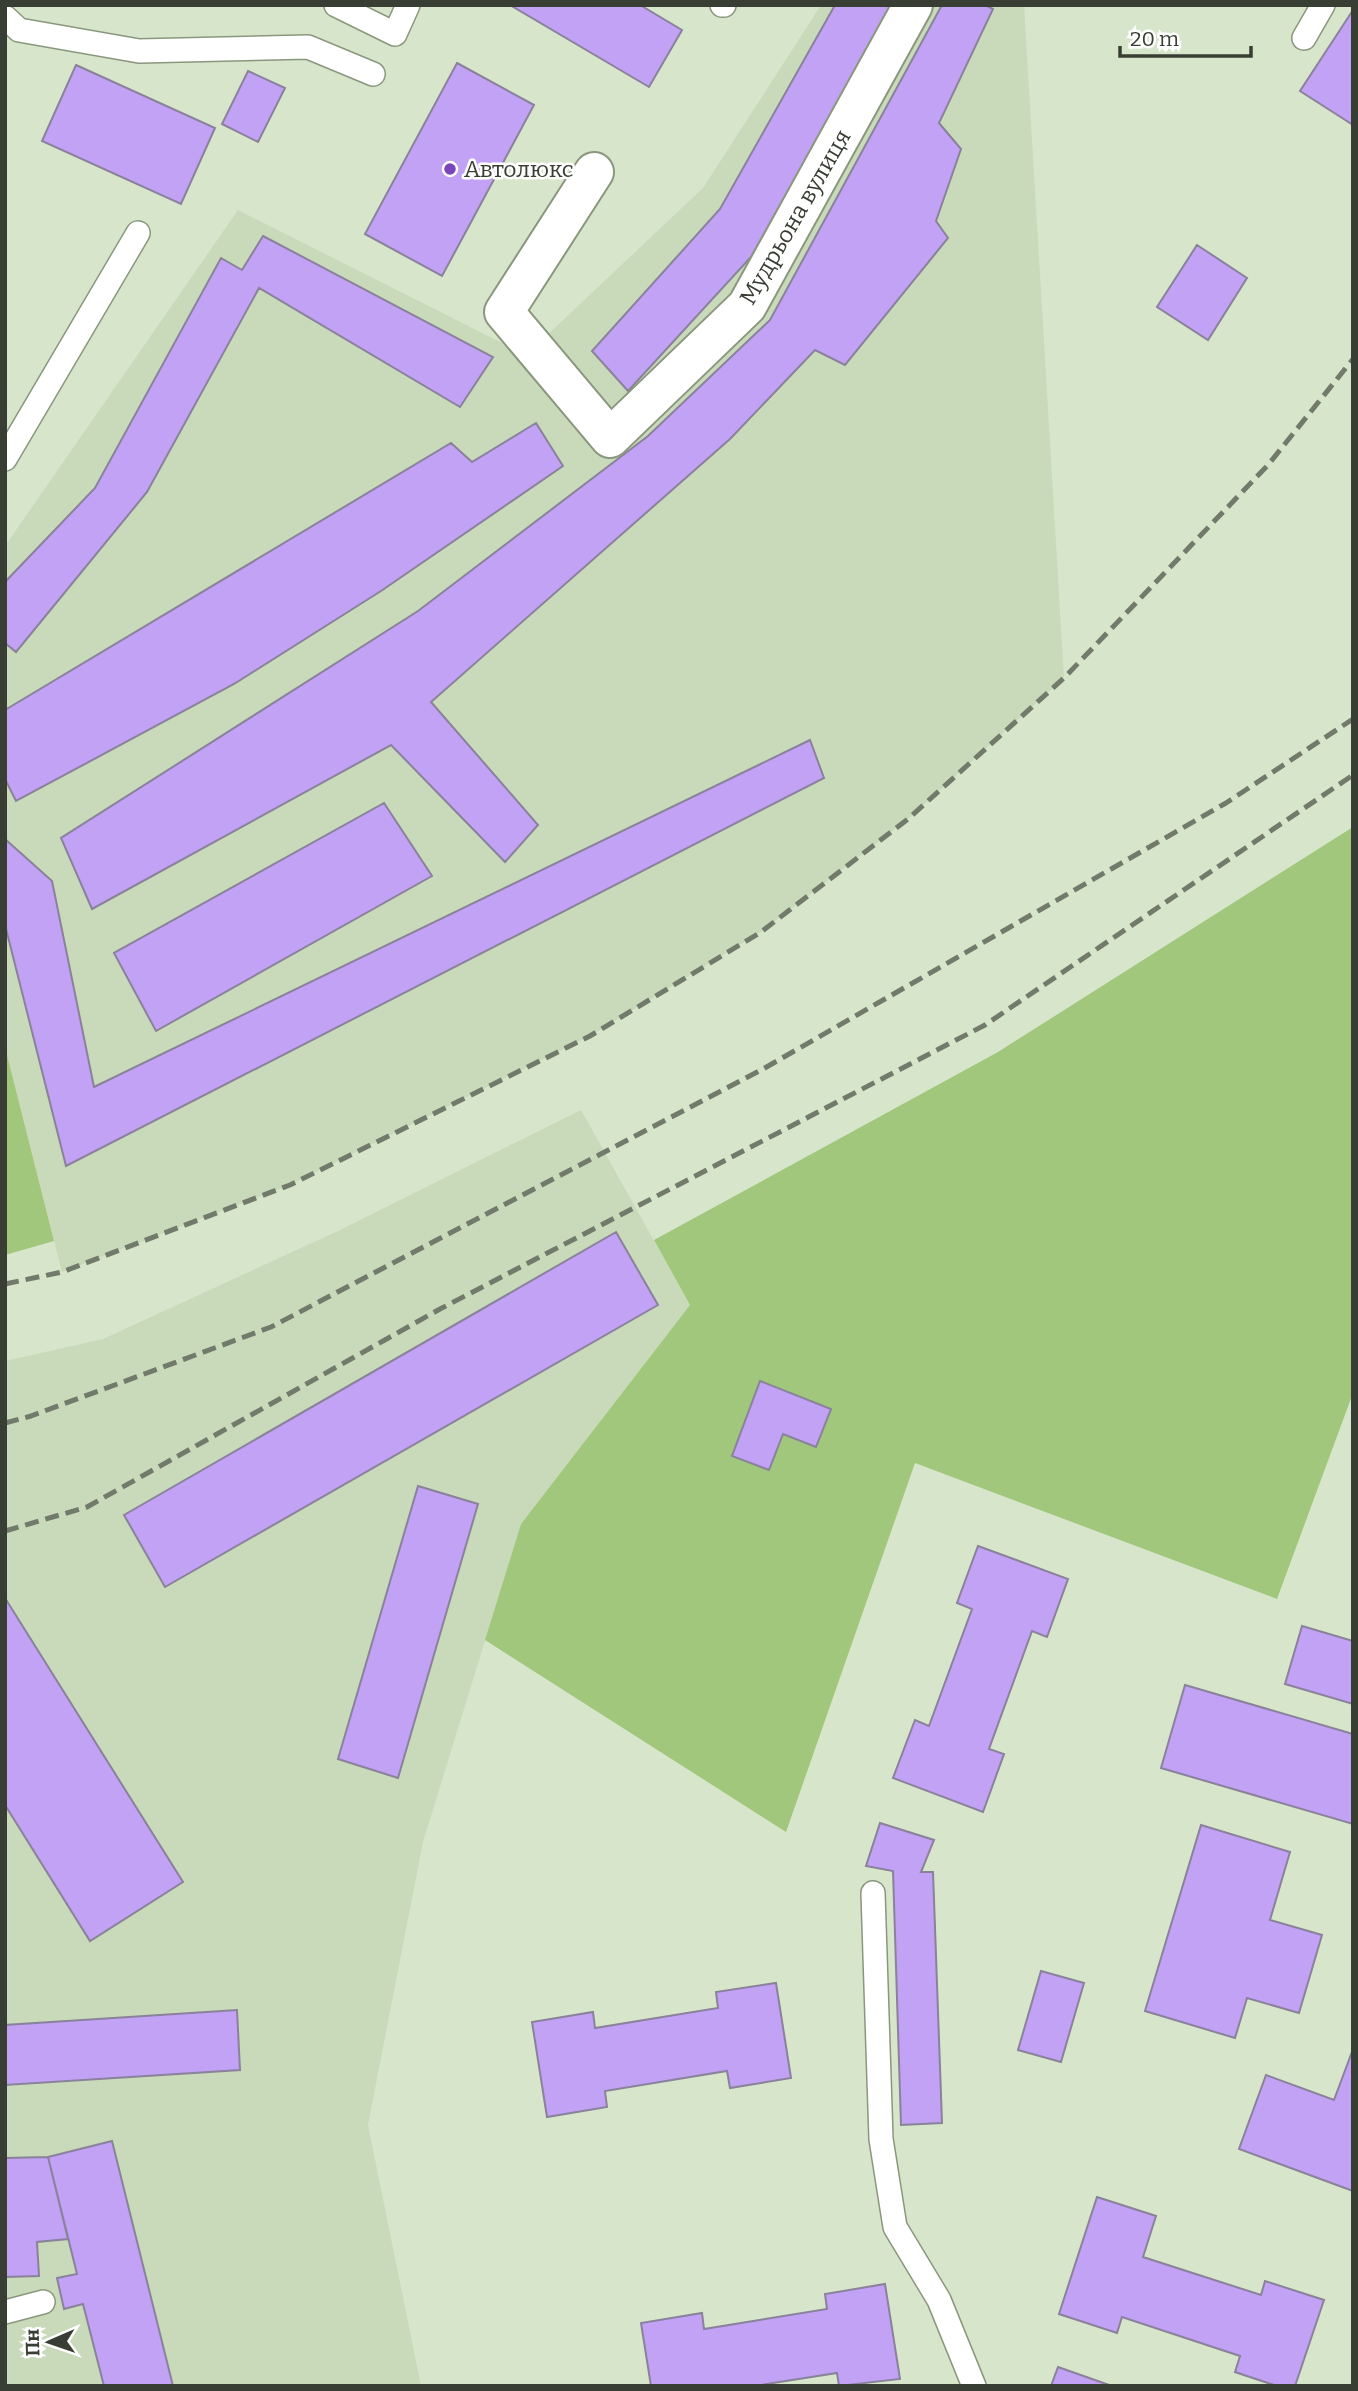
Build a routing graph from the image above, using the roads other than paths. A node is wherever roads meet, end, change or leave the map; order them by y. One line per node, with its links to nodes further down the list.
1 (336, 5): 2 (lane)
2 (408, 5)
3 (913, 5): 8 (street, Мудрьона вулиця)
4 (1323, 5): 6 (lane)
5 (5, 17): 7 (lane)
6 (1304, 38)
7 (373, 74)
8 (594, 173)
9 (138, 233): 10 (lane)
10 (5, 459)
11 (873, 1893): 14 (lane)
12 (43, 2302): 13 (lane)
13 (5, 2312)
14 (974, 2386)

